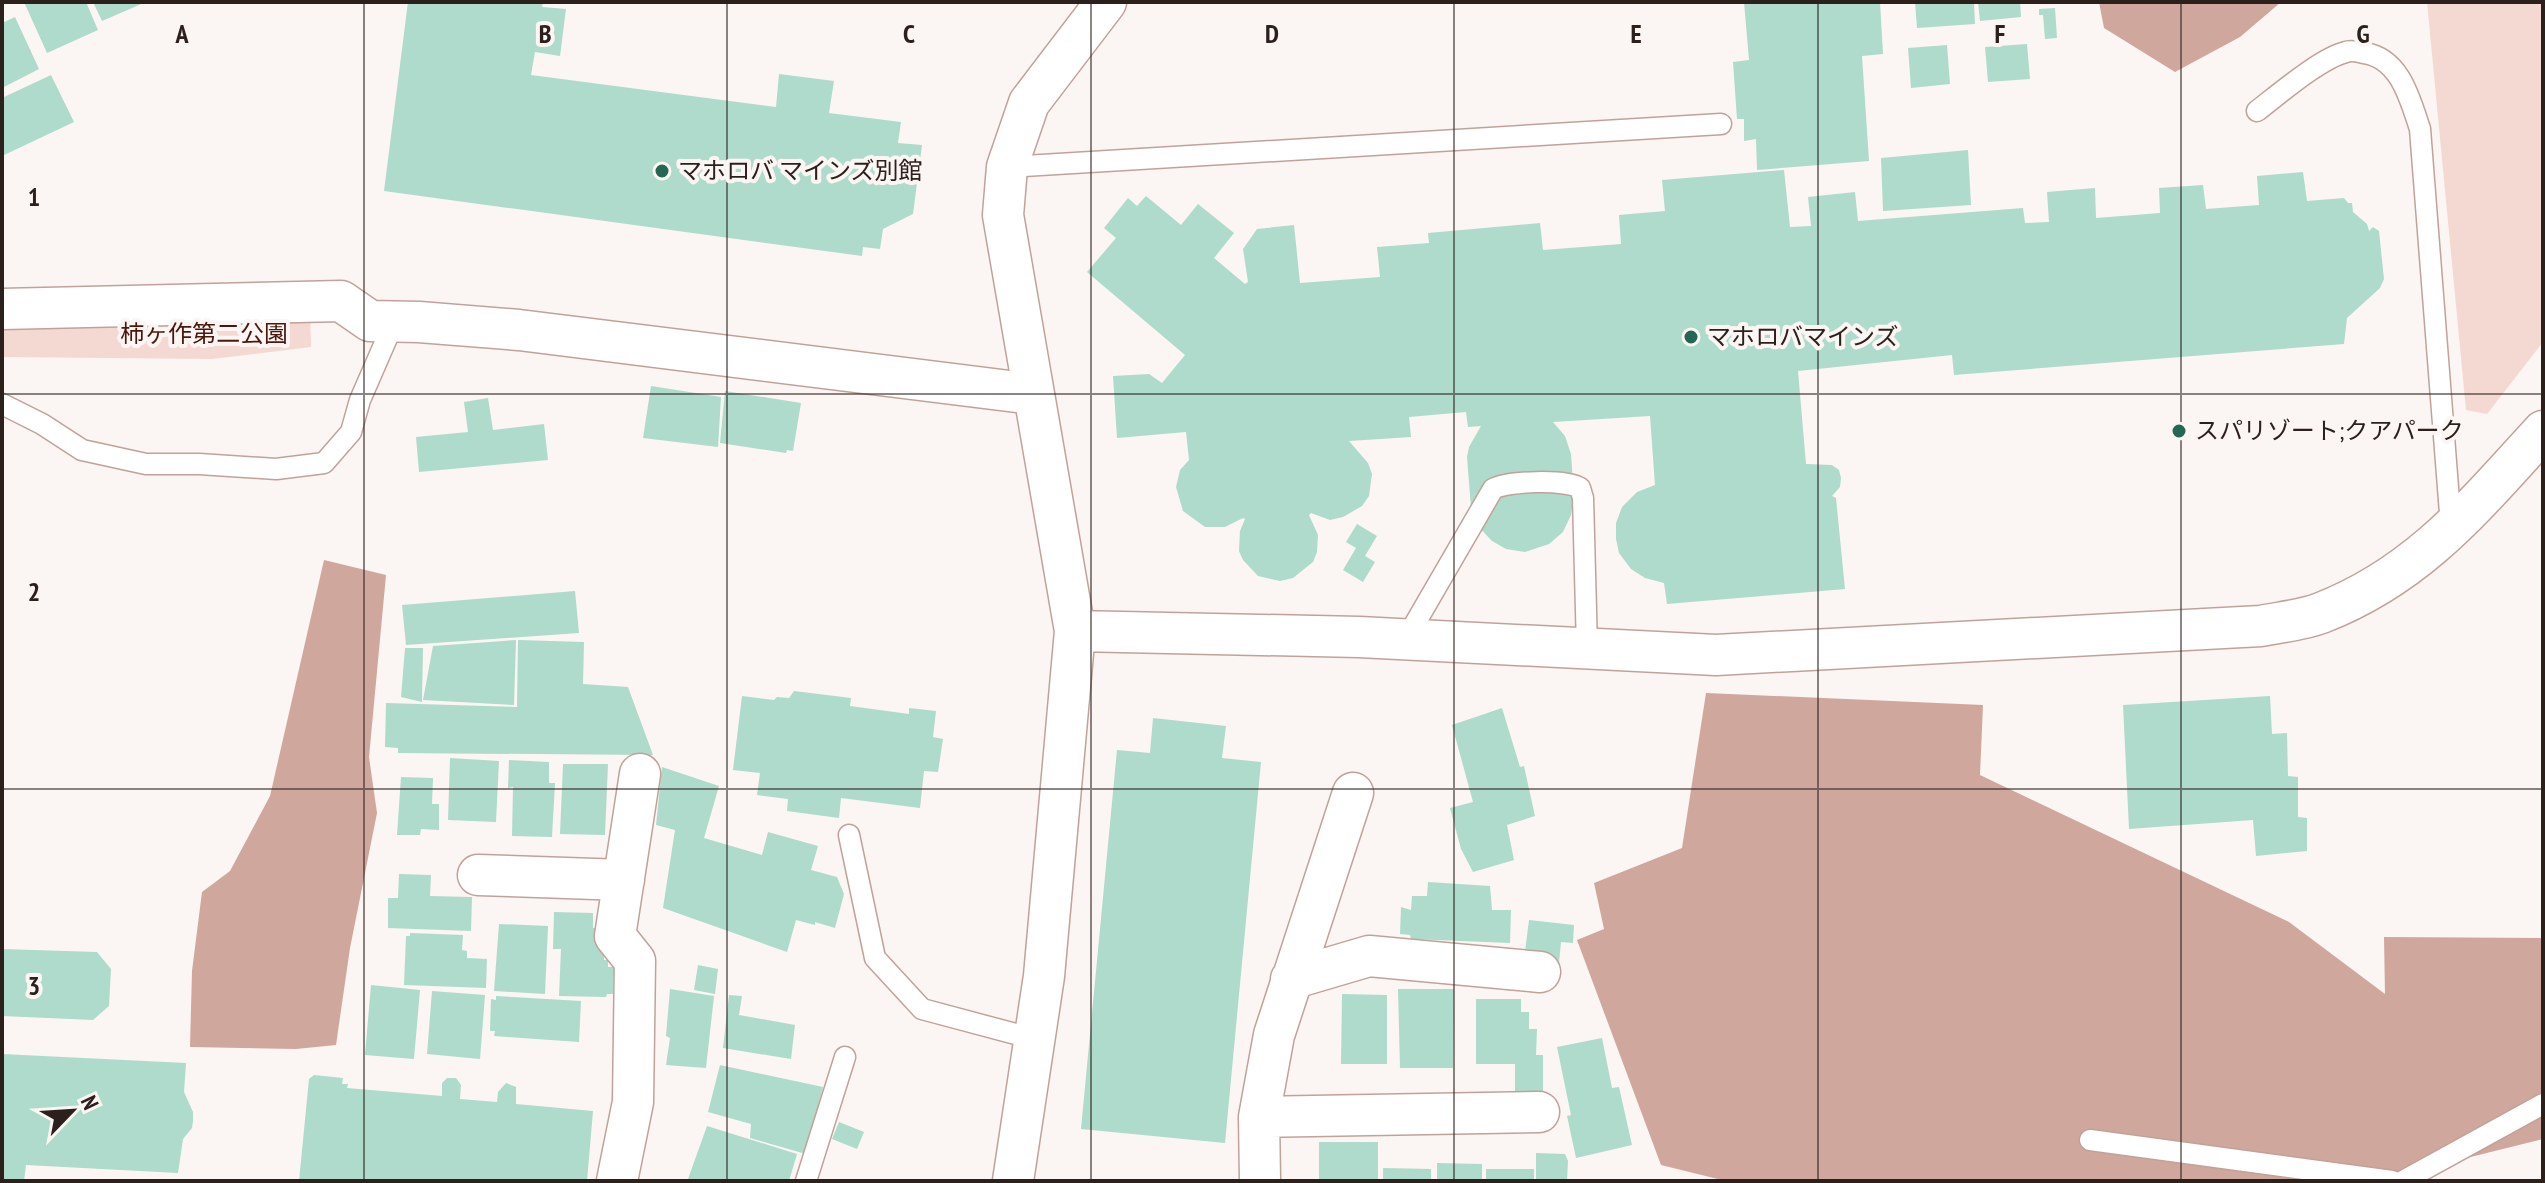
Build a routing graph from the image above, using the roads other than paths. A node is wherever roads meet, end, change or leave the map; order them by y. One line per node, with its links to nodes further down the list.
1 (1106, 2): 4 (street)
2 (2257, 111): 10 (lane)
3 (1721, 124): 4 (lane)
4 (1007, 167): 7 (street)
5 (2, 309): 6 (street)
6 (394, 322): 7 (street); 8 (lane)
7 (1033, 394): 11 (street)
8 (2, 404)
9 (2543, 431): 10 (street)
10 (2452, 530): 13 (street)
11 (1075, 631): 12 (street); 21 (street)
12 (1406, 639): 13 (street); 13 (lane)
13 (1587, 648)
14 (640, 774): 18 (street)
15 (1353, 793): 20 (street)
16 (849, 835): 21 (lane)
17 (478, 875): 18 (street)
18 (624, 880): 27 (street)
19 (1540, 972): 20 (street)
20 (1291, 979): 25 (street)
21 (1034, 1039): 29 (street)
22 (845, 1057): 28 (lane)
23 (2543, 1104): 32 (lane)
24 (1539, 1112): 25 (street)
25 (1259, 1117): 30 (street)
26 (2090, 1140): 31 (lane)
27 (617, 1181)
28 (806, 1181)
29 (1013, 1181)
30 (1260, 1181)
31 (2392, 1181)
32 (2403, 1181)

